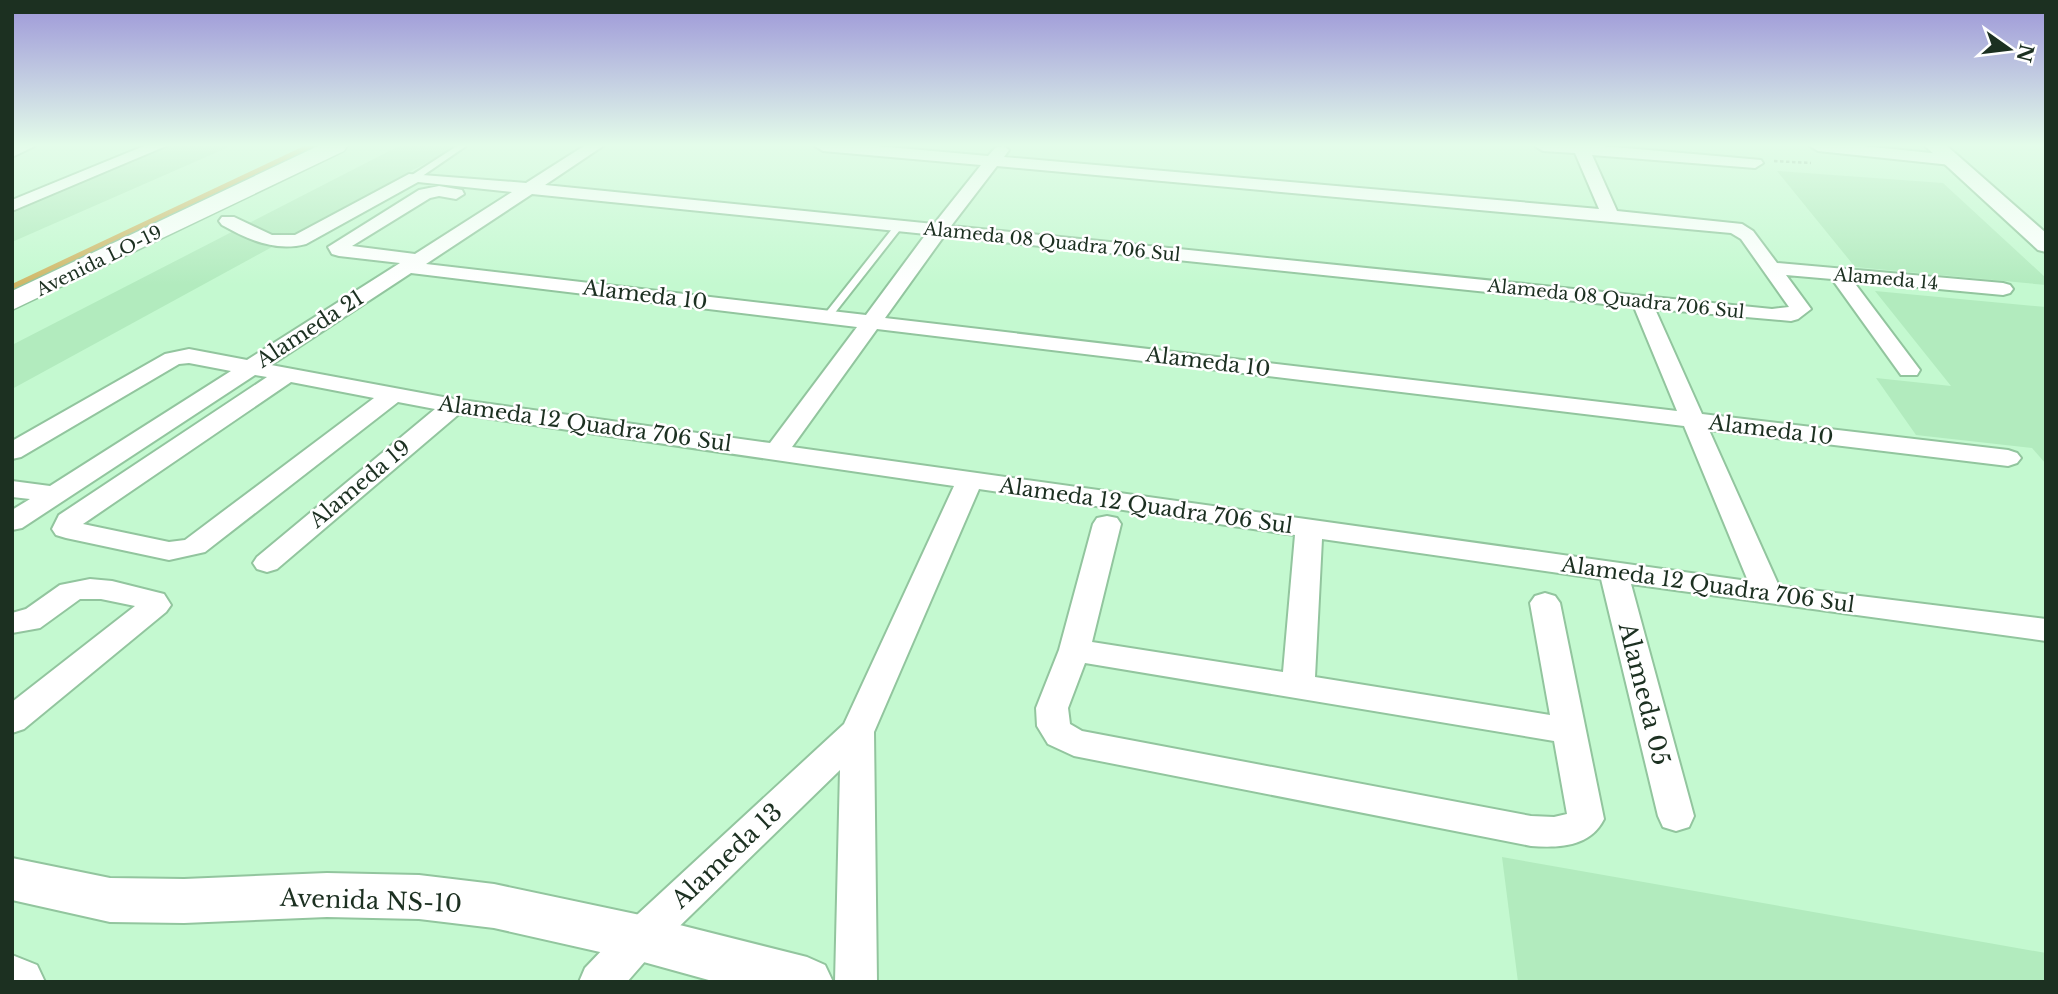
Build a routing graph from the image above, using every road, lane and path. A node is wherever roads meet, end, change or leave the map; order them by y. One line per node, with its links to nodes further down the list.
1 (45, 192): 13 (street)
2 (199, 192): 22 (main road, Avenida LO-19)
3 (240, 192): 24 (main road, Avenida LO-19)
4 (387, 192): 15 (street)
5 (430, 192): 19 (street, Alameda 10)
6 (448, 192): 12 (street, Alameda 10)
7 (510, 192): 12 (street, Alameda 08 Quadra 706 Sul)
8 (969, 192): 17 (street)
9 (1383, 192): 14 (street)
10 (1600, 192): 14 (street)
11 (1992, 192): 18 (street)
12 (520, 194): 16 (street, Alameda 08 Quadra 706 Sul); 19 (street, Alameda 21)
13 (12, 206)
14 (1610, 215): 20 (street)
15 (228, 221)
16 (900, 226): 17 (street, Alameda 08 Quadra 706 Sul); 27 (lane)
17 (939, 230): 25 (street, Alameda 08 Quadra 706 Sul); 28 (street)
18 (2046, 245)
19 (413, 264): 27 (street, Alameda 10); 29 (street, Alameda 21)
20 (1770, 268): 21 (street, Alameda 14); 26 (street)
21 (1839, 274): 23 (street, Alameda 14); 30 (street)
22 (12, 279)
23 (2003, 289)
24 (12, 302)
25 (1642, 302): 26 (street, Alameda 08 Quadra 706 Sul); 34 (street)
26 (1772, 315)
27 (827, 317): 28 (street, Alameda 10)
28 (874, 322): 34 (street, Alameda 10); 36 (street)
29 (249, 368): 31 (street, Alameda 12 Quadra 706 Sul); 35 (street, Alameda 12 Quadra 706 Sul); 40 (street, Alameda 21)
30 (1909, 370)
31 (286, 375): 32 (street, Alameda 12 Quadra 706 Sul); 32 (street)
32 (393, 395): 33 (street, Alameda 12 Quadra 706 Sul)
33 (454, 406): 36 (street, Alameda 12 Quadra 706 Sul); 44 (street, Alameda 19)
34 (1692, 420): 37 (street, Alameda 10); 46 (street)
35 (12, 452)
36 (776, 452): 38 (street, Alameda 12 Quadra 706 Sul)
37 (2008, 458)
38 (970, 480): 43 (street, Alameda 12 Quadra 706 Sul); 54 (street, Alameda 13)
39 (12, 489): 40 (street)
40 (56, 494): 41 (street, Alameda 21)
41 (19, 518)
42 (1107, 524): 50 (street)
43 (1309, 529): 45 (street, Alameda 12 Quadra 706 Sul); 51 (street)
44 (267, 562)
45 (1613, 572): 46 (street, Alameda 12 Quadra 706 Sul); 55 (street, Alameda 05)
46 (1768, 594): 49 (street, Alameda 12 Quadra 706 Sul)
47 (1545, 603): 53 (street)
48 (12, 623): 52 (street)
49 (2046, 630)
50 (1074, 650): 51 (street); 53 (street)
51 (1298, 687): 53 (street)
52 (12, 720)
53 (1569, 731)
54 (857, 732): 57 (street, Alameda 13); 62 (street, Alameda 13)
55 (1676, 816)
56 (12, 880): 57 (street, Avenida NS-10)
57 (640, 938): 60 (street, Alameda 13); 61 (street, Avenida NS-10)
58 (12, 980): 59 (street)
59 (19, 982)
60 (600, 982)
61 (807, 982)
62 (856, 982)

